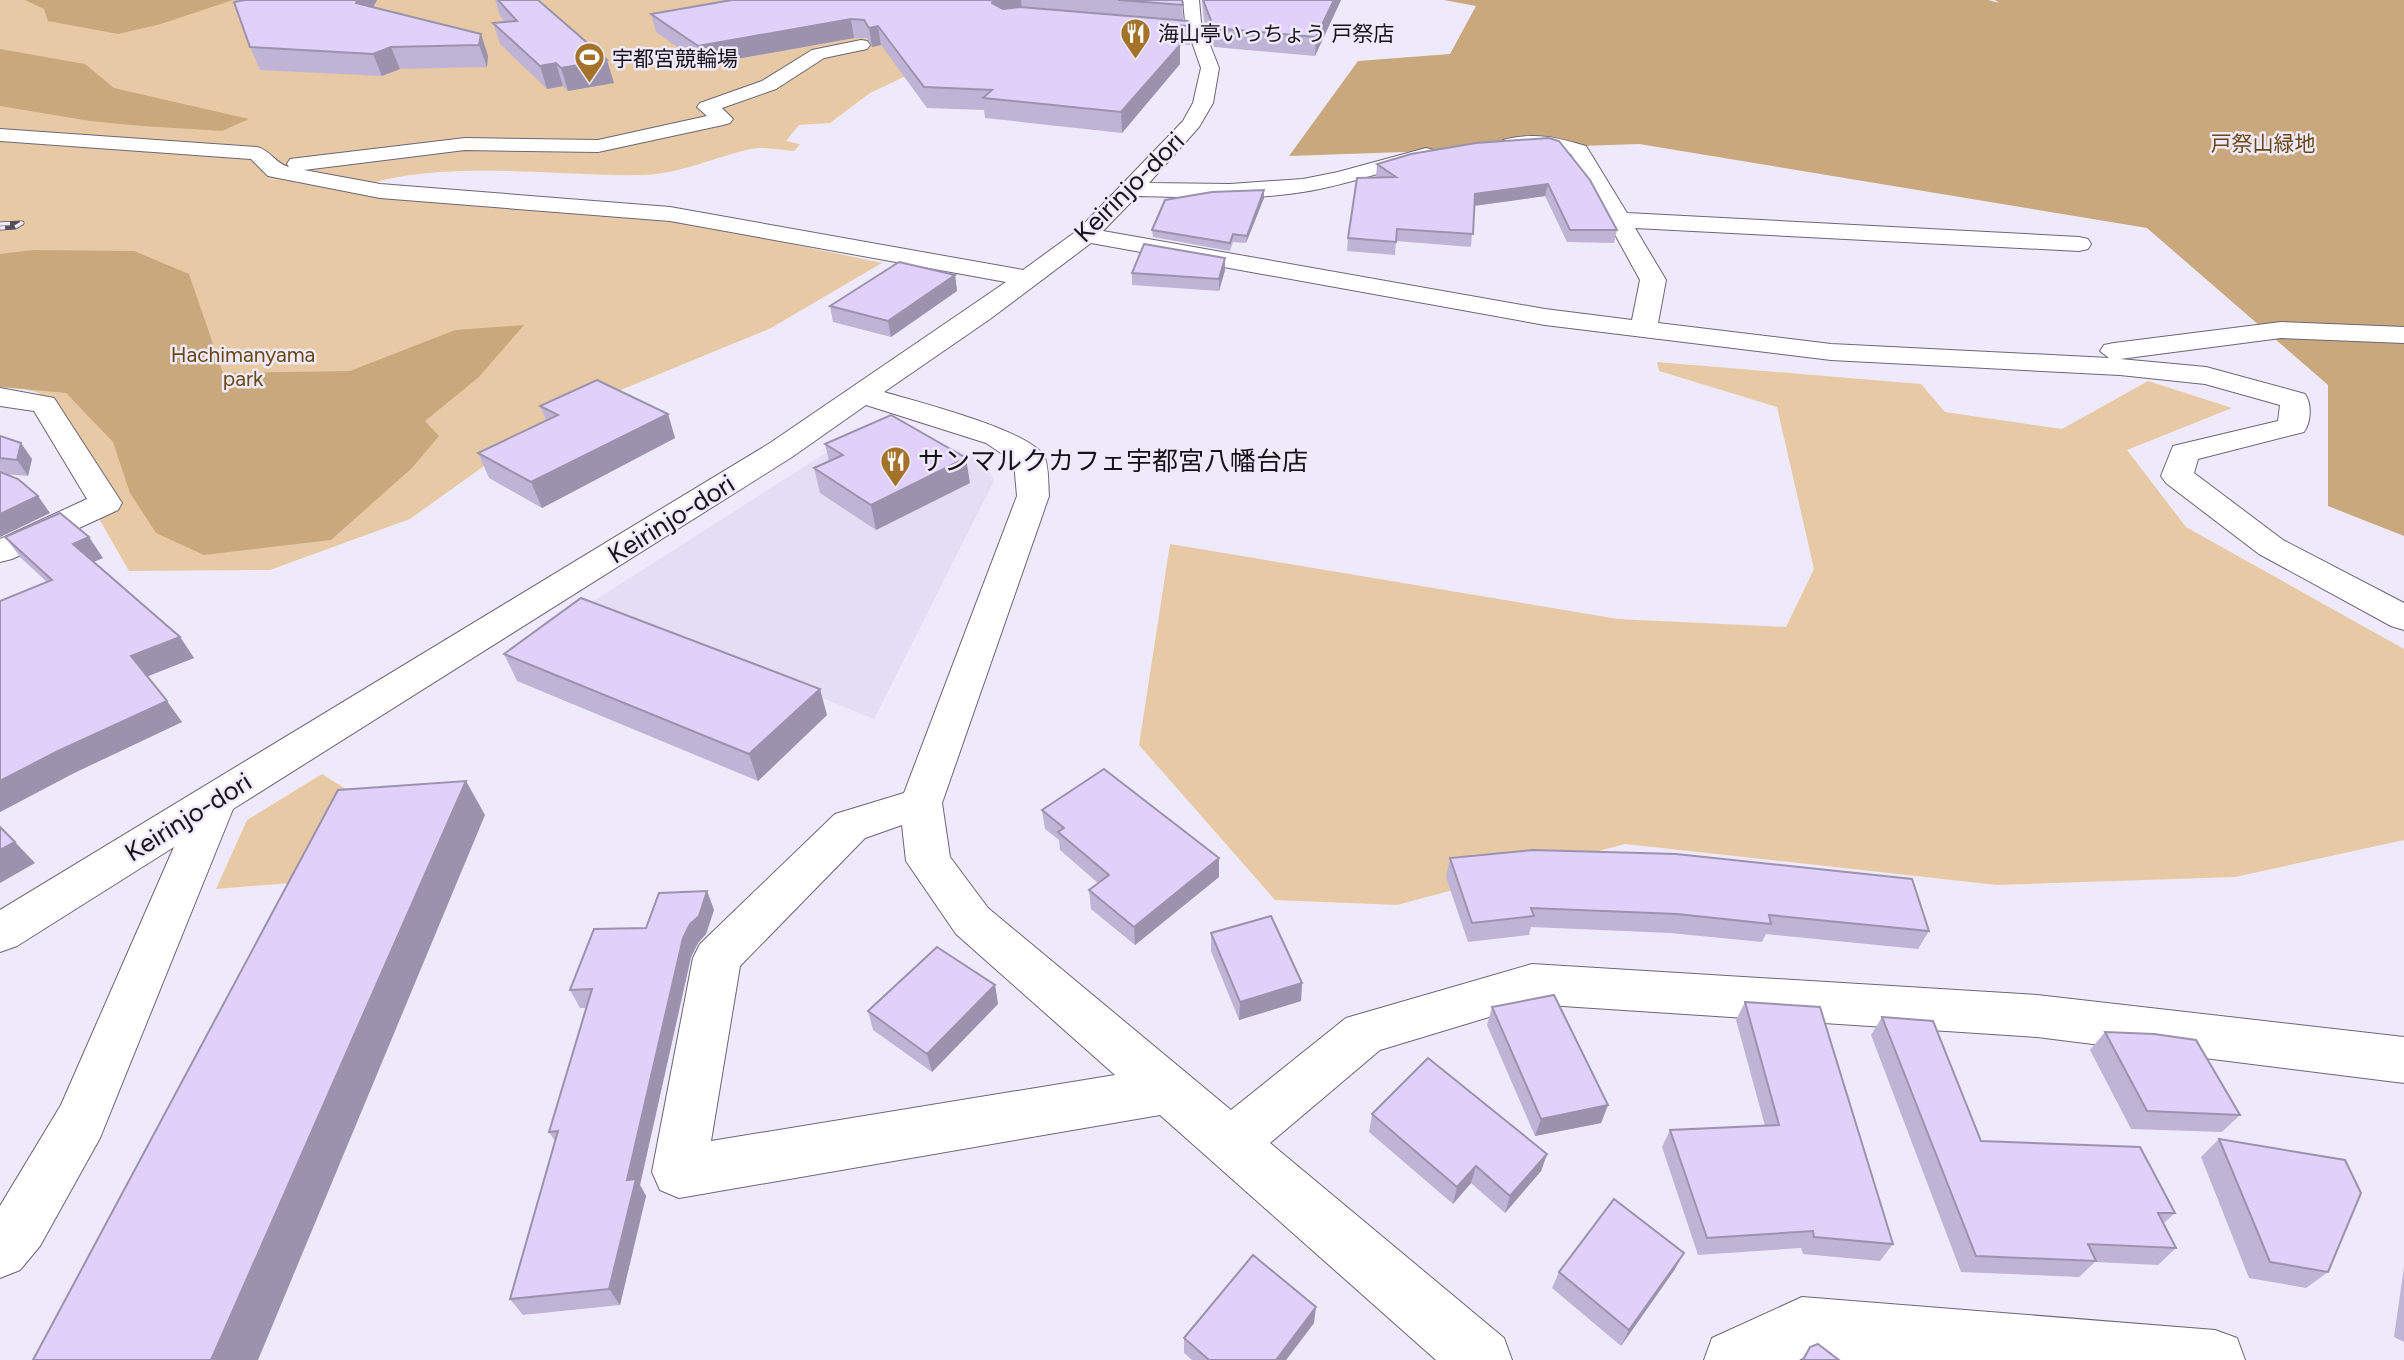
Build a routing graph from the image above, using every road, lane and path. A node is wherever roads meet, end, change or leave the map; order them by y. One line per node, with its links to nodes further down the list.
1 (1191, 21): 7 (street, Keirinjo-dori)
2 (861, 45): 6 (street)
3 (0, 135): 6 (street)
4 (1486, 145): 8 (street)
5 (1447, 150): 7 (street)
6 (272, 167): 11 (street)
7 (1132, 189): 9 (street, Keirinjo-dori)
8 (1619, 220): 10 (street); 12 (street)
9 (1086, 235): 11 (street, Keirinjo-dori); 12 (street)
10 (2079, 244)
11 (1025, 278): 15 (street, Keirinjo-dori)
12 (1643, 329): 14 (street)
13 (2404, 335): 14 (street)
14 (2018, 363): 18 (street)
15 (863, 395): 19 (street, Keirinjo-dori); 20 (street)
16 (0, 397): 17 (street)
17 (0, 552)
18 (2404, 618)
19 (216, 800): 21 (street, Keirinjo-dori); 25 (street)
20 (921, 803): 23 (street); 23 (street)
21 (0, 933)
22 (2404, 1060): 24 (street)
23 (1168, 1090): 24 (street)
24 (1231, 1143): 26 (street)
25 (0, 1250)
26 (1482, 1360)
27 (1734, 1360): 28 (street)
28 (2215, 1360)

